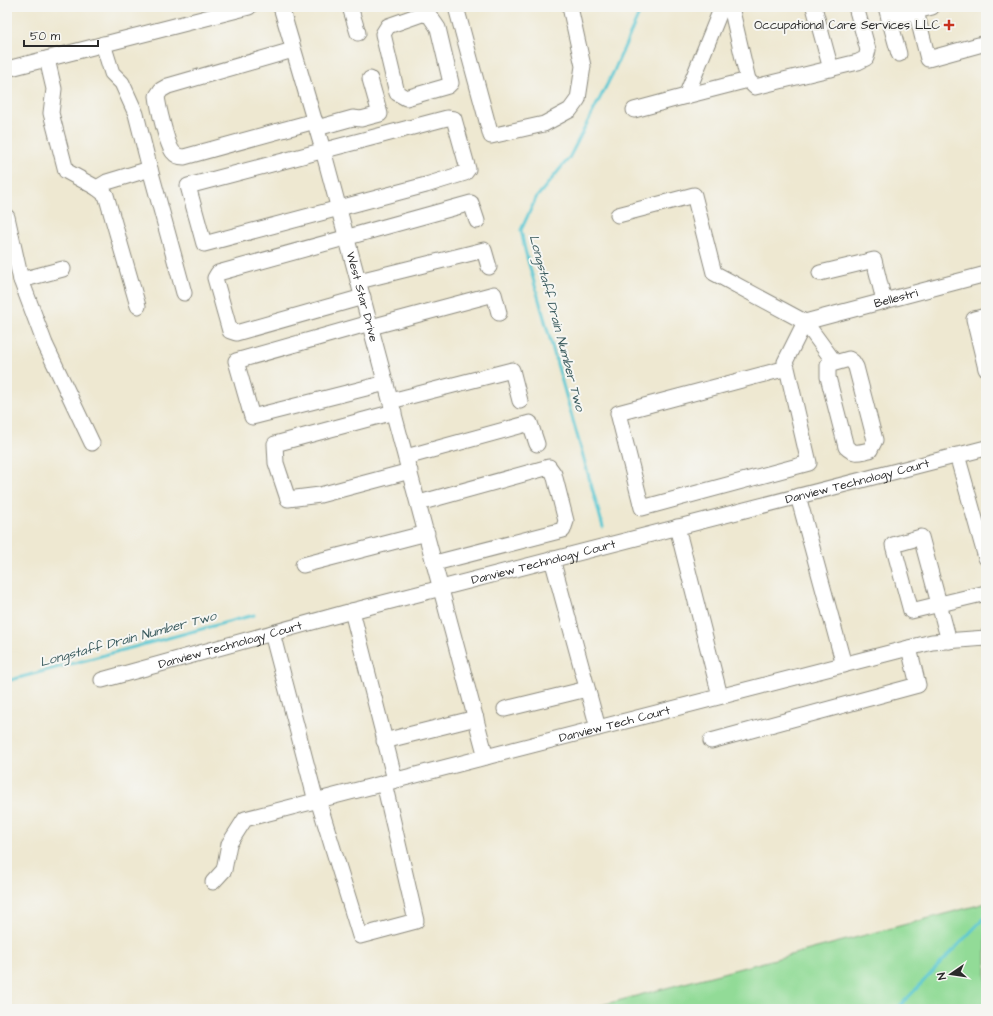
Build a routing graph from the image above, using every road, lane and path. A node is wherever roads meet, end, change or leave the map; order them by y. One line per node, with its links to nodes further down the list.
1 (249, 7): 16 (street)
2 (281, 7): 17 (street, West Star Drive)
3 (350, 7): 14 (street)
4 (456, 7): 5 (street)
5 (570, 7)
6 (722, 7): 24 (street)
7 (730, 7): 23 (street)
8 (814, 7): 21 (street)
9 (856, 7): 21 (street)
10 (932, 7): 11 (street)
11 (915, 9): 13 (street); 15 (street)
12 (422, 11): 12 (street)
13 (888, 13): 18 (street)
14 (358, 33)
15 (986, 43)
16 (103, 44): 19 (street); 28 (street)
17 (293, 50): 26 (street, West Star Drive); 26 (street)
18 (899, 54)
19 (47, 59): 20 (street); 29 (street)
20 (7, 69)
21 (830, 69): 23 (street)
22 (370, 79): 26 (street)
23 (748, 80): 24 (street)
24 (686, 96): 25 (street)
25 (634, 110)
26 (316, 124): 27 (street, West Star Drive)
27 (323, 150): 30 (street, West Star Drive); 30 (street); 30 (street)
28 (150, 169): 29 (street); 41 (street)
29 (97, 188): 44 (street)
30 (339, 208): 34 (street, West Star Drive)
31 (618, 215): 47 (street)
32 (7, 217): 39 (street)
33 (477, 221): 34 (street)
34 (347, 238): 40 (street, West Star Drive); 42 (street)
35 (489, 267): 40 (street)
36 (63, 269): 39 (street)
37 (820, 273): 43 (street)
38 (986, 274): 43 (street, Bellestri)
39 (22, 280): 55 (street)
40 (358, 281): 42 (street, West Star Drive)
41 (184, 293)
42 (363, 297): 48 (street, West Star Drive)
43 (884, 301): 47 (street, Bellestri)
44 (138, 306)
45 (499, 313): 48 (street)
46 (986, 316): 51 (street)
47 (805, 322): 49 (street); 50 (street)
48 (370, 325): 52 (street, West Star Drive); 52 (street)
49 (835, 363): 49 (street)
50 (787, 368): 50 (street)
51 (986, 369)
52 (386, 383): 54 (street, West Star Drive)
53 (520, 401): 54 (street)
54 (392, 406): 59 (street, West Star Drive); 59 (street)
55 (92, 443)
56 (537, 444): 59 (street)
57 (986, 448): 58 (street, Danview Technology Court)
58 (957, 455): 60 (street, Danview Technology Court); 64 (street)
59 (408, 464): 61 (street, West Star Drive)
60 (798, 496): 62 (street, Danview Technology Court); 76 (street)
61 (418, 503): 63 (street, West Star Drive); 66 (street)
62 (677, 527): 65 (street, Danview Technology Court); 79 (street)
63 (427, 533): 66 (street, West Star Drive); 67 (street)
64 (986, 558)
65 (552, 559): 68 (street, Danview Technology Court); 78 (street)
66 (435, 563): 68 (street, West Star Drive)
67 (303, 566)
68 (442, 588): 71 (street, Danview Technology Court); 81 (street, West Star Drive)
69 (986, 593): 70 (street)
70 (938, 603): 70 (street); 73 (street)
71 (352, 611): 72 (street, Danview Technology Court); 83 (street)
72 (272, 633): 77 (street, Danview Technology Court); 87 (street)
73 (949, 641): 74 (street, Danview Tech Court); 75 (street, Danview Tech Court)
74 (985, 642)
75 (909, 648): 76 (street, Danview Tech Court); 84 (street)
76 (844, 665): 79 (street, Danview Tech Court)
77 (102, 680)
78 (587, 689): 80 (street); 82 (street)
79 (720, 696): 82 (street, Danview Tech Court)
80 (505, 710)
81 (476, 718): 83 (street); 85 (street, West Star Drive)
82 (598, 728): 85 (street, Danview Tech Court)
83 (384, 741): 86 (street)
84 (711, 741)
85 (486, 757): 86 (street, Danview Tech Court)
86 (389, 782): 87 (street, Danview Tech Court); 87 (street)
87 (317, 800): 88 (street, Danview Tech Court)
88 (213, 882)

